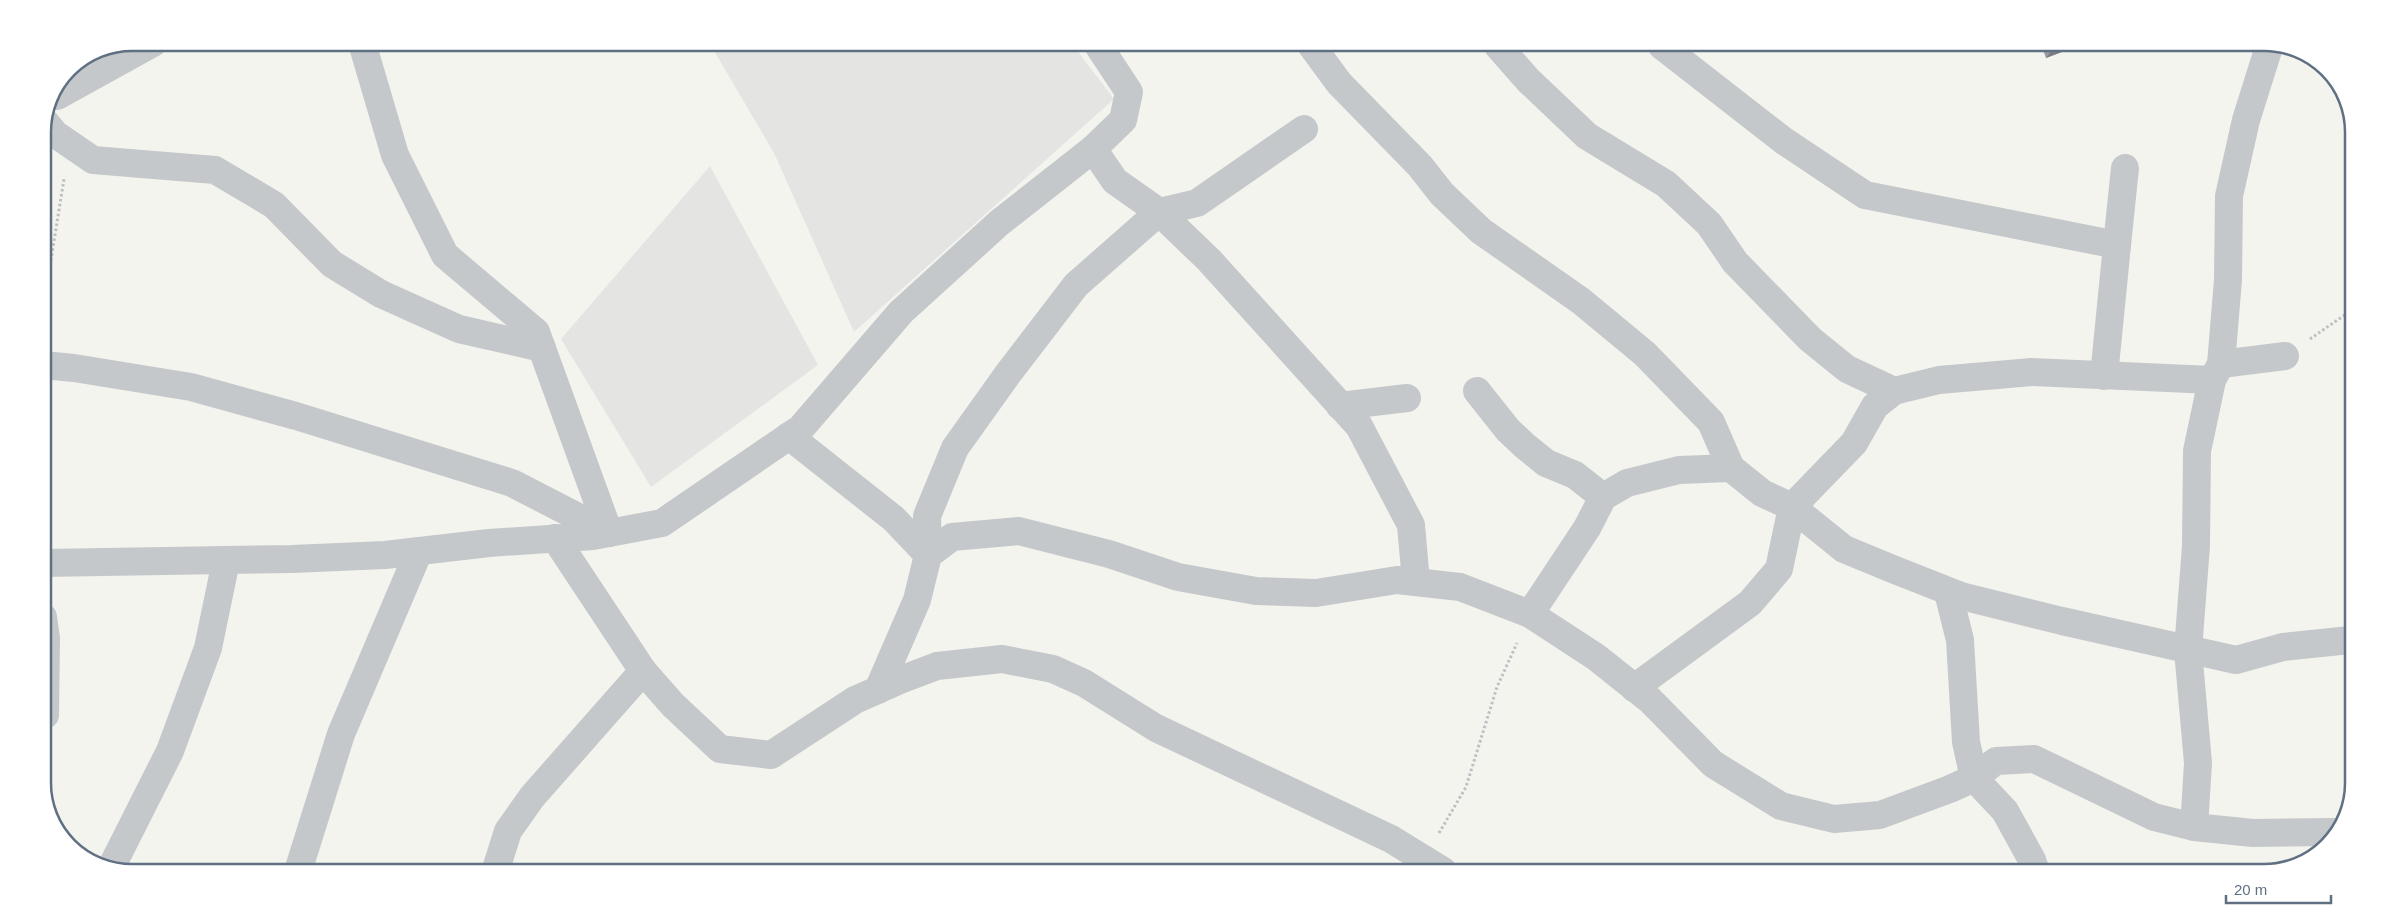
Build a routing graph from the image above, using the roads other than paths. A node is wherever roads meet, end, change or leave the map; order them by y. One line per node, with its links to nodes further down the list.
1 (137, 51): 8 (street)
2 (364, 51): 15 (street)
3 (1102, 51): 11 (street)
4 (1315, 51): 25 (street)
5 (1502, 51): 21 (street)
6 (1668, 51): 14 (street)
7 (2268, 51): 18 (street)
8 (61, 94)
9 (1304, 129): 13 (street)
10 (51, 130): 15 (street)
11 (1093, 149): 13 (street); 24 (street)
12 (2125, 168): 14 (street)
13 (1159, 212): 23 (street); 31 (street)
14 (2117, 244): 19 (street)
15 (542, 348): 28 (street)
16 (2285, 356): 18 (street)
17 (51, 366): 28 (street)
18 (2217, 372): 19 (street); 38 (street)
19 (2104, 376): 21 (street)
20 (1477, 391): 26 (street)
21 (1894, 391): 27 (street)
22 (1407, 398): 23 (street)
23 (1340, 406): 34 (street)
24 (789, 436): 28 (street); 31 (street)
25 (1731, 468): 26 (street); 27 (street)
26 (1603, 497): 36 (street)
27 (1792, 507): 35 (street); 40 (street)
28 (609, 533): 29 (street)
29 (555, 538): 30 (street); 39 (street)
30 (419, 551): 32 (street); 46 (street)
31 (928, 555): 34 (street); 41 (street)
32 (226, 561): 33 (street); 45 (street)
33 (51, 563)
34 (1416, 582): 36 (street)
35 (1948, 592): 38 (street); 42 (street)
36 (1530, 614): 40 (street)
37 (2345, 641): 38 (street)
38 (2188, 650): 43 (street)
39 (643, 671): 41 (street); 47 (street)
40 (1634, 688): 42 (street)
41 (878, 690): 48 (street)
42 (1974, 778): 43 (street); 49 (street)
43 (2194, 827): 44 (street)
44 (2328, 832)
45 (114, 861)
46 (300, 864)
47 (497, 864)
48 (1432, 864)
49 (2033, 864)

